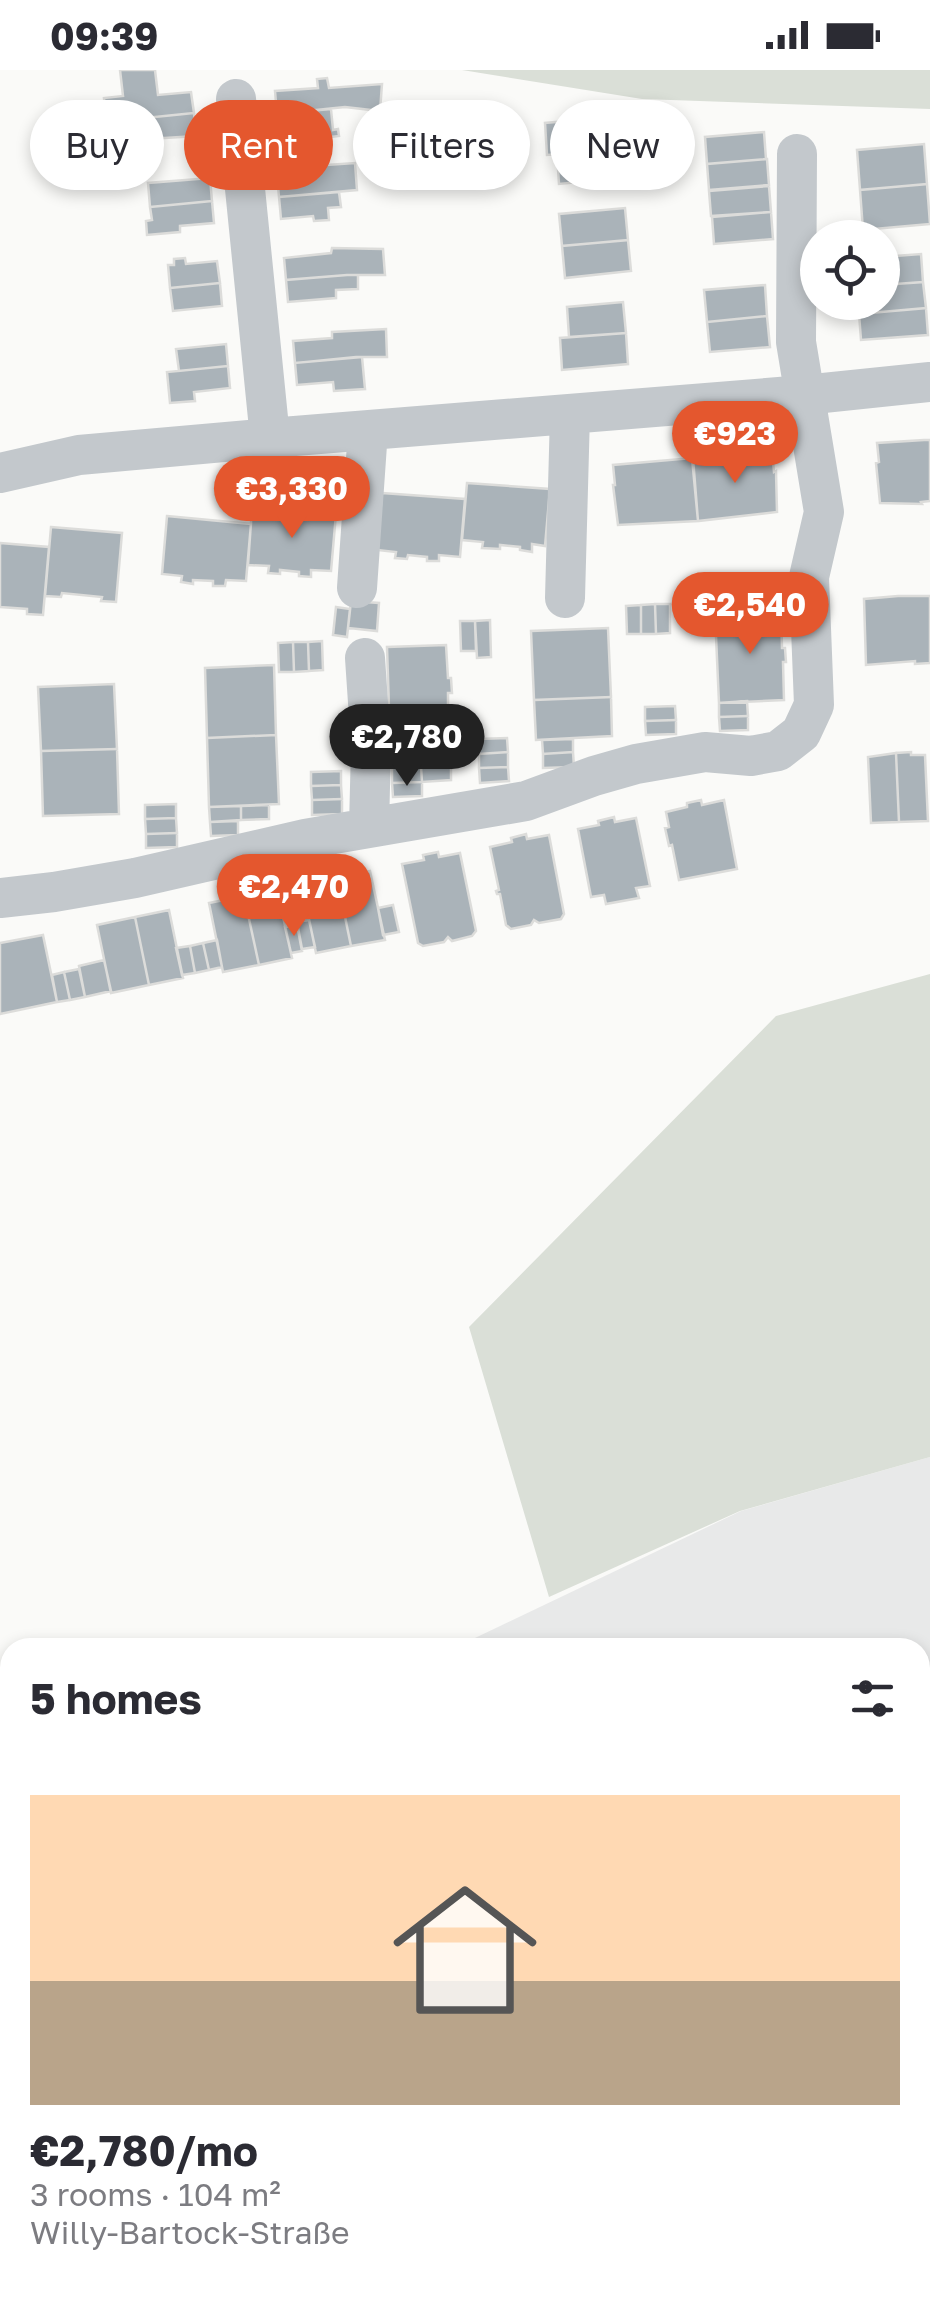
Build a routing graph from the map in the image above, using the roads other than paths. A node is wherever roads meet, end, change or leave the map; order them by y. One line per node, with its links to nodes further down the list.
1 (236, 99): 7 (street)
2 (797, 154): 4 (street)
3 (930, 382): 4 (street)
4 (804, 395): 5 (street); 12 (street)
5 (570, 414): 6 (street); 10 (street)
6 (368, 430): 7 (street); 9 (street)
7 (270, 438): 8 (street)
8 (0, 473)
9 (358, 588)
10 (565, 598)
11 (365, 658): 12 (street)
12 (369, 827): 13 (street)
13 (0, 898)

